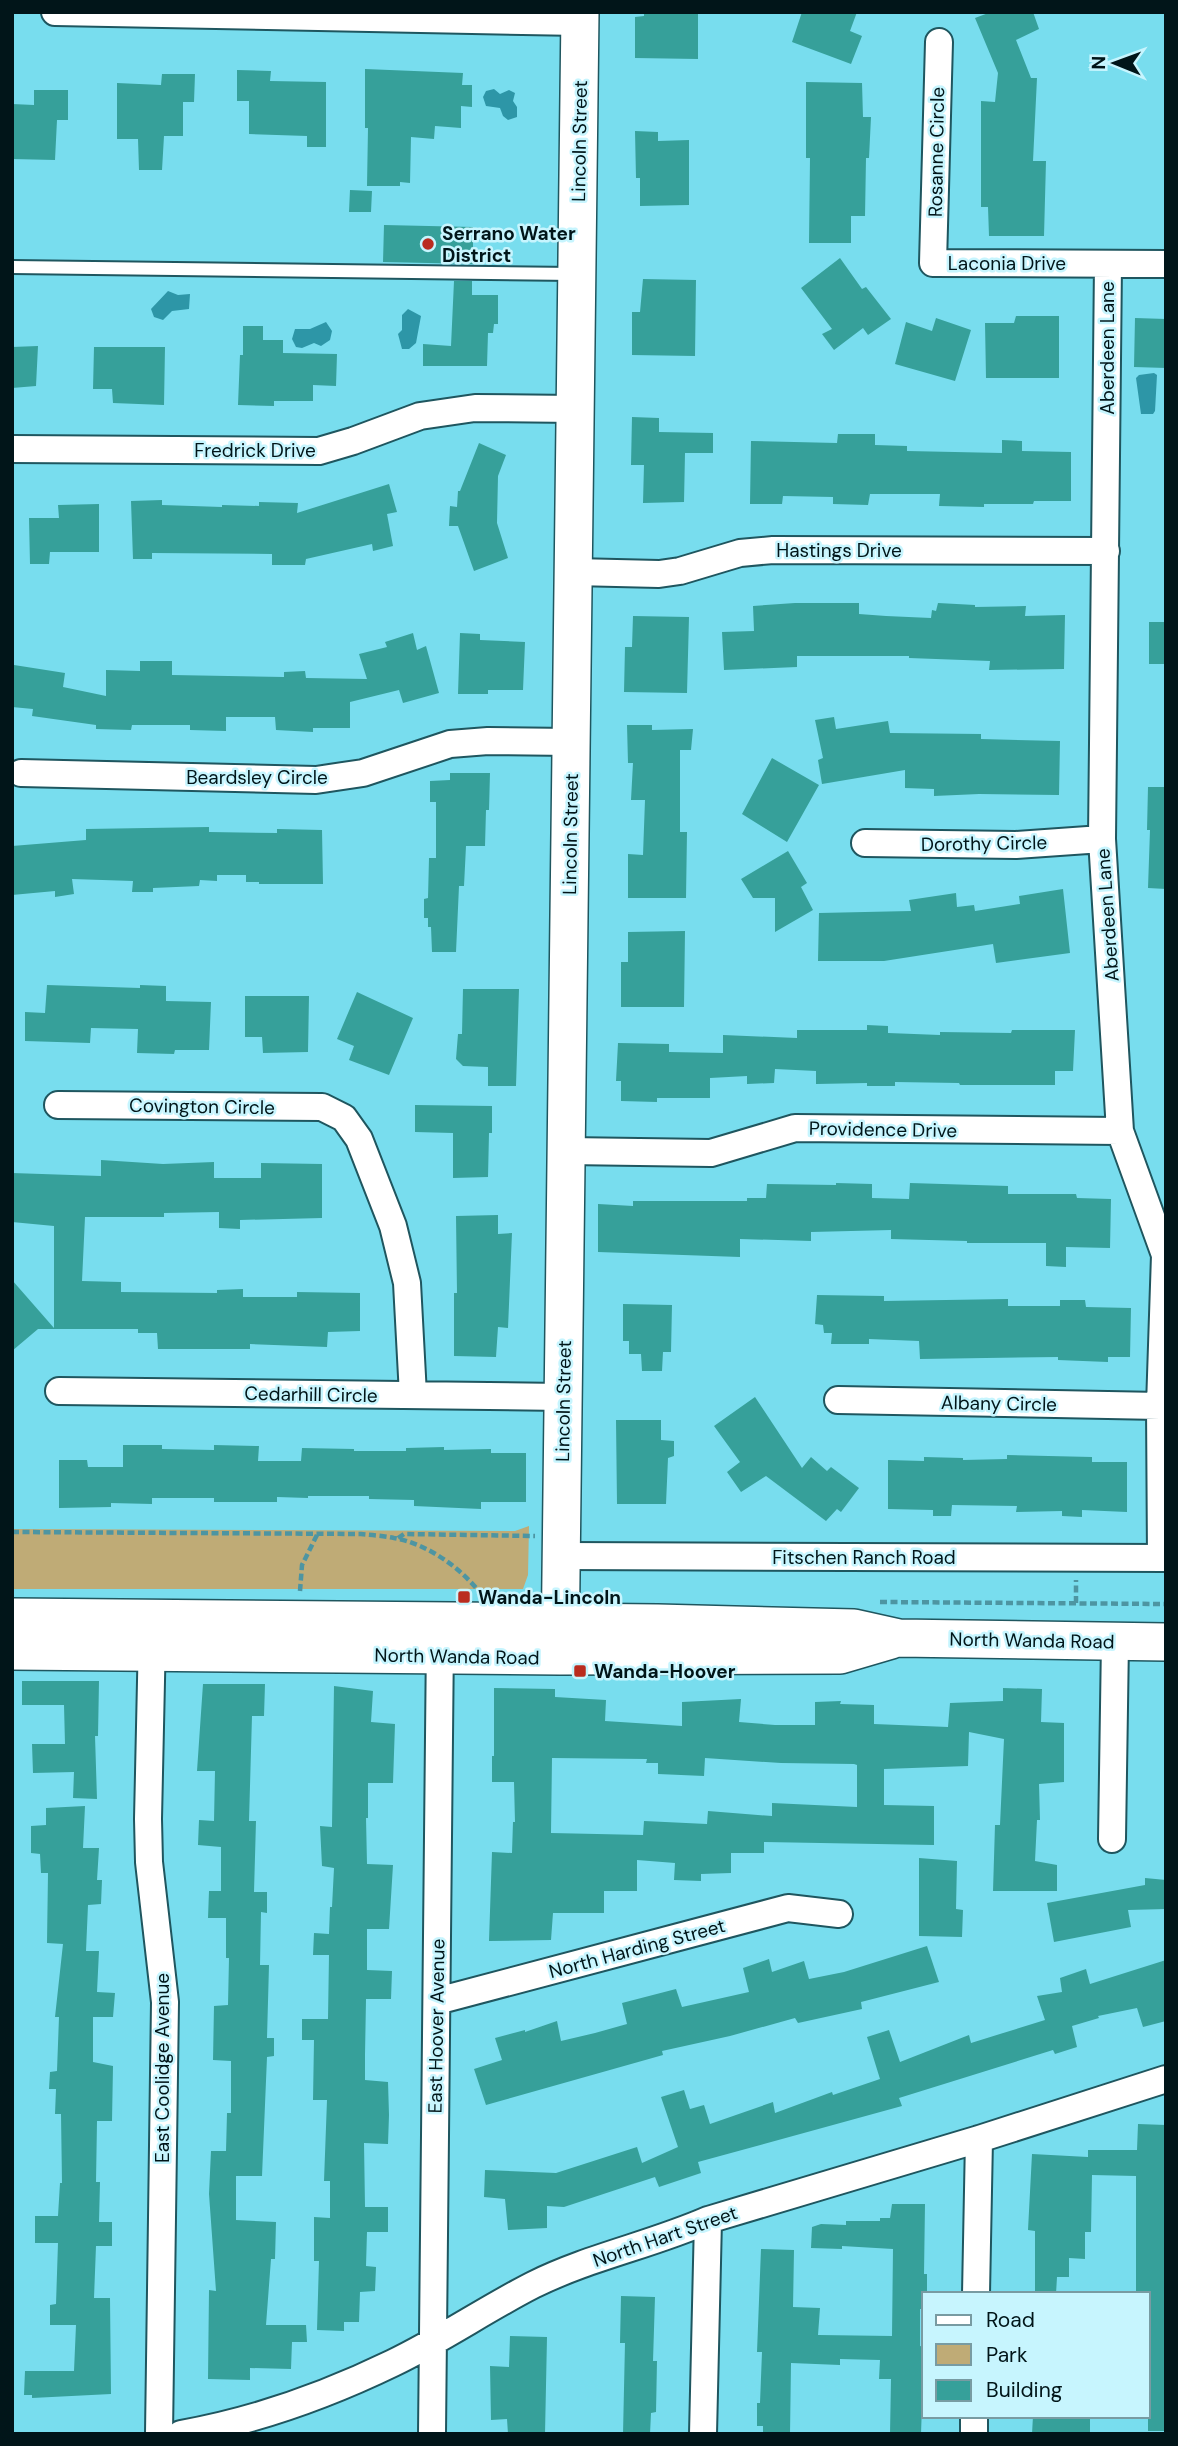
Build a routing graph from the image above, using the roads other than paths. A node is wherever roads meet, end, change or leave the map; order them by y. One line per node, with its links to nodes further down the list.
1 (55, 12): 2 (street)
2 (580, 17): 8 (street, Lincoln Street)
3 (939, 42): 4 (street, Rosanne Circle)
4 (933, 263): 5 (street, Laconia Drive)
5 (1108, 264): 6 (street, Laconia Drive); 11 (street, Aberdeen Lane)
6 (1166, 264)
7 (12, 267): 8 (lane)
8 (577, 274): 9 (street, Lincoln Street)
9 (576, 409): 10 (street, Fredrick Drive); 12 (street, Lincoln Street)
10 (12, 449)
11 (1106, 551): 12 (street, Hastings Drive); 15 (street, Aberdeen Lane)
12 (574, 572): 13 (street, Lincoln Street)
13 (571, 742): 14 (street, Beardsley Circle); 19 (street, Lincoln Street)
14 (21, 773)
15 (1102, 839): 16 (street, Dorothy Circle); 18 (street, Aberdeen Lane)
16 (865, 843)
17 (58, 1105): 21 (street, Covington Circle)
18 (1120, 1131): 19 (street, Providence Drive); 24 (street, Aberdeen Lane)
19 (566, 1151): 22 (street, Lincoln Street)
20 (59, 1391): 21 (street, Cedarhill Circle)
21 (413, 1395): 22 (street, Cedarhill Circle)
22 (563, 1397): 25 (street, Lincoln Street)
23 (838, 1400): 24 (street, Albany Circle)
24 (1160, 1406): 26 (street, Aberdeen Lane)
25 (562, 1546): 26 (street, Fitschen Ranch Road); 29 (street, Lincoln Street)
26 (1163, 1558)
27 (12, 1617): 30 (street, North Wanda Road)
28 (440, 1619): 29 (street, North Wanda Road); 30 (street, North Wanda Road); 35 (street, East Hoover Avenue)
29 (561, 1620): 31 (street, North Wanda Road); 36 (street, Lincoln Street)
30 (152, 1636): 34 (street, North Wanda Road); 35 (street, North Wanda Road); 45 (street, East Coolidge Avenue)
31 (899, 1638): 32 (street, North Wanda Road); 36 (street, North Wanda Road)
32 (1115, 1641): 33 (street, North Wanda Road); 37 (street)
33 (1166, 1642)
34 (12, 1651)
35 (440, 1655): 36 (street, North Wanda Road); 39 (street, East Hoover Avenue)
36 (560, 1657)
37 (1112, 1839)
38 (839, 1914): 39 (street, North Harding Street)
39 (437, 2001): 44 (street, East Hoover Avenue)
40 (1166, 2079): 41 (street, North Hart Street)
41 (979, 2139): 42 (street, North Hart Street); 43 (street)
42 (708, 2220): 44 (street, North Hart Street); 48 (street)
43 (976, 2292)
44 (433, 2341): 46 (street, North Hart Street); 47 (street, East Hoover Avenue)
45 (159, 2434)
46 (181, 2434)
47 (432, 2434)
48 (703, 2434)

